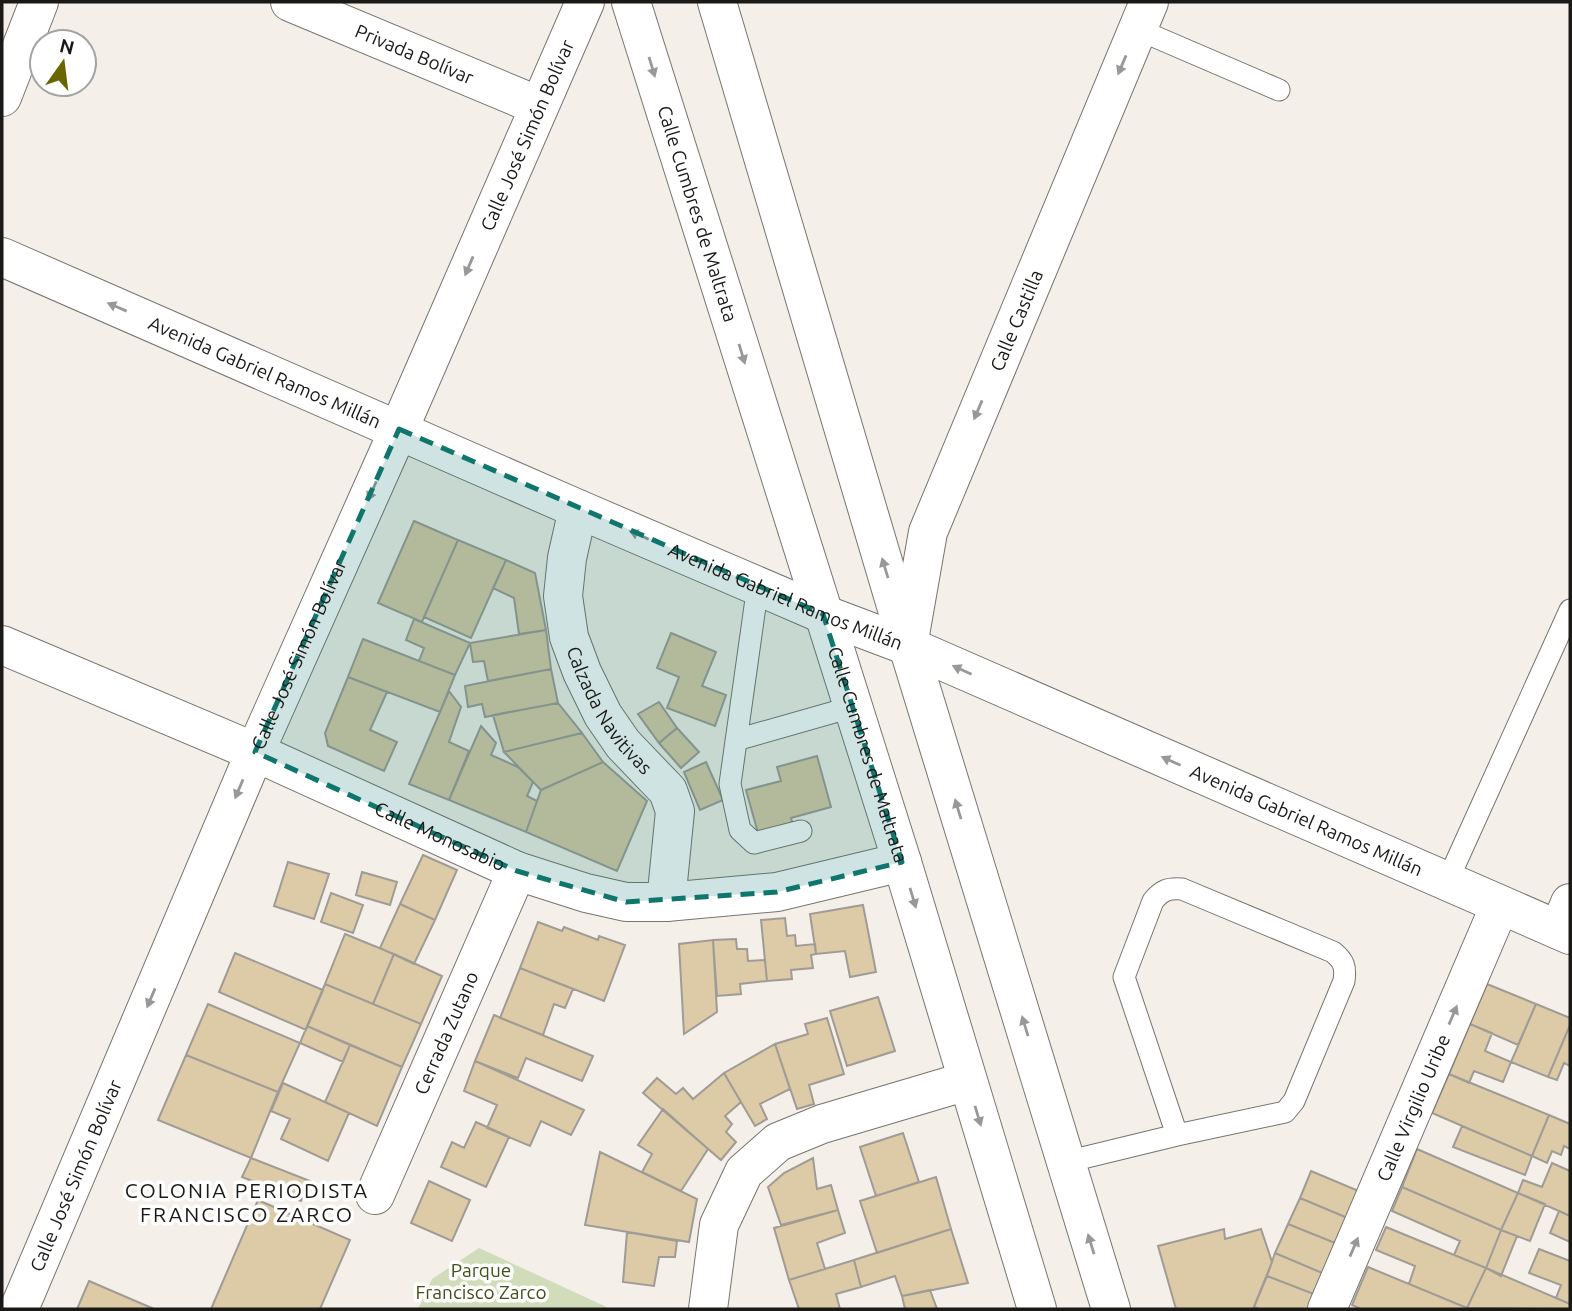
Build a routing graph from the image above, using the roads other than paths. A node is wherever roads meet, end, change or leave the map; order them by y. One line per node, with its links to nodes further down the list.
1 (38, 2): 8 (street)
2 (290, 2): 9 (street, Privada Bolívar)
3 (585, 2): 9 (street, Calle José Simón Bolívar)
4 (631, 2): 15 (street, Calle Cumbres de Maltrata, one-way to 15)
5 (717, 2): 17 (street, one-way to 5)
6 (1143, 16): 7 (lane); 17 (street, Calle Castilla, one-way to 17)
7 (1279, 90)
8 (2, 97)
9 (539, 106): 11 (street, Calle José Simón Bolívar, one-way to 11)
10 (2, 257): 11 (street, Avenida Gabriel Ramos Millán, one-way to 10)
11 (400, 429): 12 (street, Avenida Gabriel Ramos Millán); 20 (street, Calle José Simón Bolívar, one-way to 20)
12 (578, 509): 13 (street, Avenida Gabriel Ramos Millán, one-way to 12); 25 (street, Calzada Navitivas)
13 (758, 585): 15 (street, Avenida Gabriel Ramos Millán); 19 (lane)
14 (1570, 610): 24 (lane)
15 (823, 614): 17 (street, Avenida Gabriel Ramos Millán); 18 (street, Calle Cumbres de Maltrata)
16 (2, 645): 20 (street, Calle Monosabio)
17 (908, 646): 24 (street, Avenida Gabriel Ramos Millán, one-way to 17); 30 (street, one-way to 17)
18 (852, 707): 19 (lane); 22 (street, Calle Cumbres de Maltrata)
19 (736, 740): 21 (lane)
20 (255, 752): 23 (street, Calle Monosabio); 32 (street, Calle José Simón Bolívar, one-way to 32)
21 (802, 831)
22 (902, 862): 25 (street, Calle Monosabio); 28 (street, Calle Cumbres de Maltrata, one-way to 28)
23 (517, 871): 25 (street, Calle Monosabio); 31 (street, Cerrada Zutano)
24 (1447, 882): 26 (street, Avenida Gabriel Ramos Millán)
25 (666, 902)
26 (1500, 905): 27 (street, Avenida Gabriel Ramos Millán); 36 (street, Calle Virgilio Uribe, one-way to 26)
27 (1567, 923)
28 (967, 1081): 33 (street); 34 (street, Calle Cumbres de Maltrata, one-way to 34)
29 (1177, 1135): 29 (lane); 30 (lane)
30 (1066, 1162): 35 (street, one-way to 30)
31 (375, 1195)
32 (19, 1309)
33 (708, 1309)
34 (1037, 1309)
35 (1111, 1309)
36 (1327, 1309)

